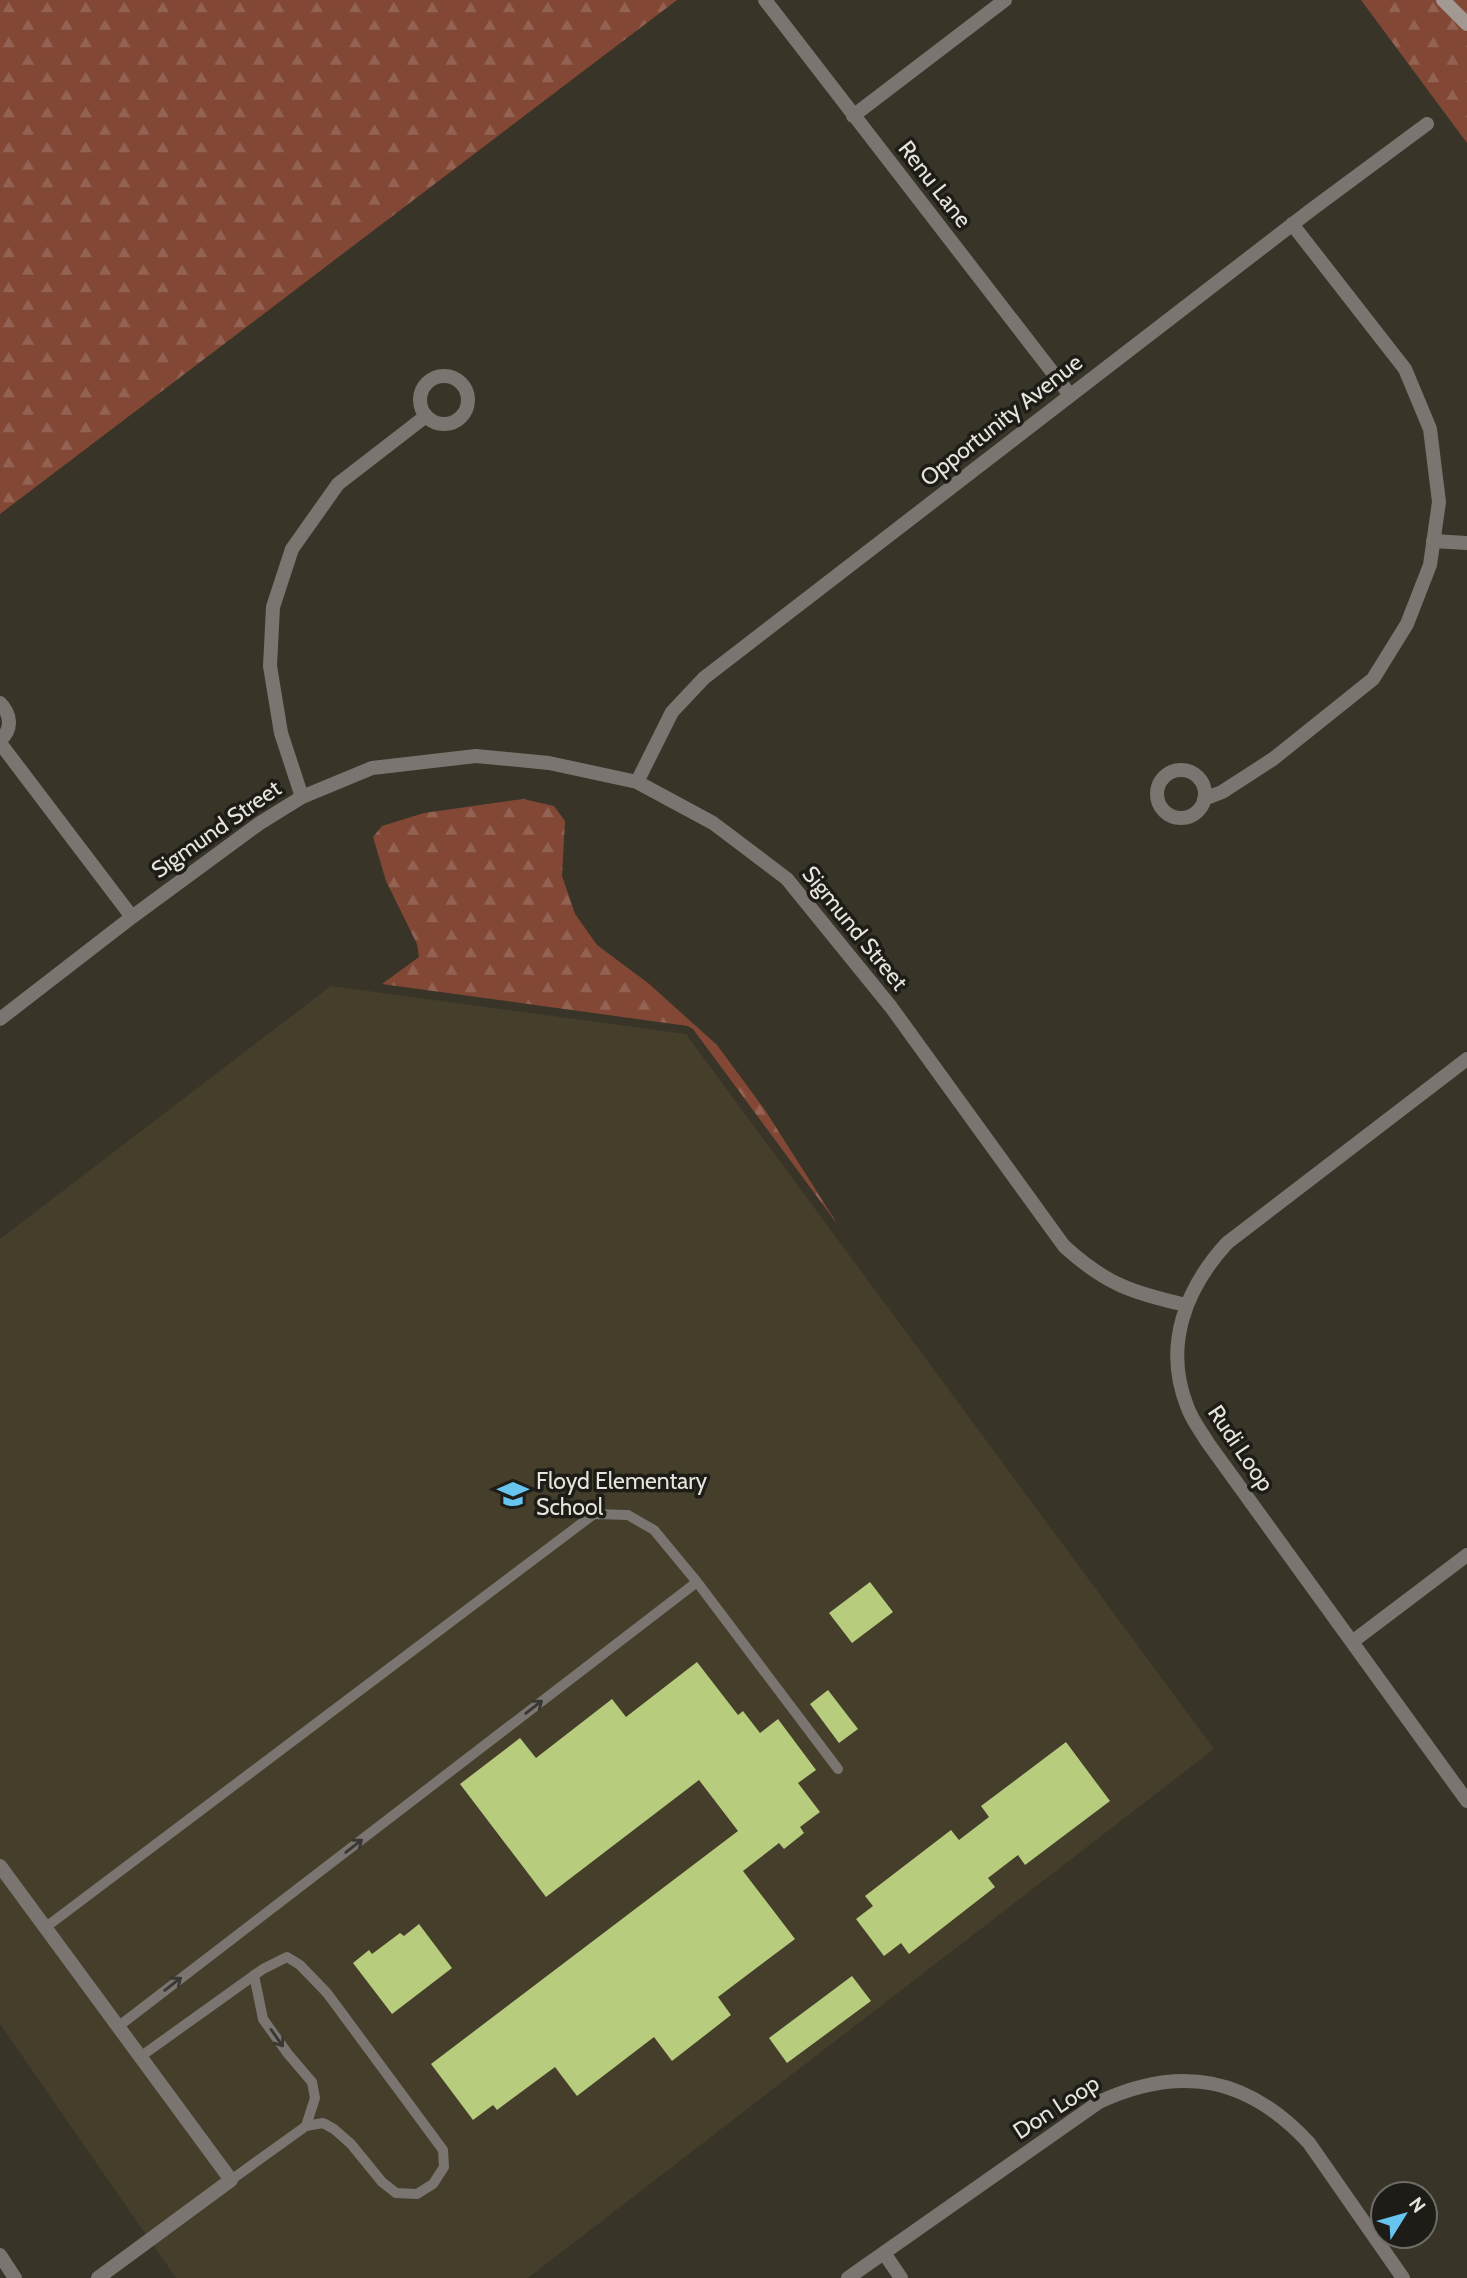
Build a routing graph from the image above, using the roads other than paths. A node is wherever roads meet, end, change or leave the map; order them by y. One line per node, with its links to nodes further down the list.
1 (765, 0): 5 (street, Renu Lane)
2 (1005, 0): 5 (street)
3 (1443, 0): 4 (street)
4 (1467, 24)
5 (853, 116): 8 (street, Renu Lane)
6 (1427, 124): 7 (street, Opportunity Avenue)
7 (1293, 224): 8 (street, Opportunity Avenue); 10 (street)
8 (1070, 394): 14 (street, Opportunity Avenue)
9 (426, 416): 15 (street)
10 (1433, 541): 11 (street); 16 (street)
11 (1467, 543)
12 (0, 703): 13 (street)
13 (0, 741): 17 (street)
14 (636, 782): 15 (street, Sigmund Street); 20 (street, Sigmund Street)
15 (302, 797): 17 (street, Sigmund Street)
16 (1204, 799)
17 (132, 917): 18 (street, Sigmund Street)
18 (0, 1019)
19 (1467, 1059): 20 (street, Rudi Loop)
20 (1186, 1305): 23 (street, Rudi Loop)
21 (1467, 1555): 23 (street)
22 (697, 1582): 24 (lane); 27 (lane); 29 (lane, one-way to 22)
23 (1352, 1642): 25 (street, Rudi Loop)
24 (838, 1769)
25 (1467, 1801)
26 (0, 1866): 27 (street)
27 (46, 1927): 29 (street)
28 (254, 1975): 30 (lane); 31 (lane, one-way to 31); 31 (lane)
29 (119, 2026): 30 (street)
30 (140, 2057): 32 (street)
31 (306, 2126): 32 (lane)
32 (231, 2180): 36 (street)
33 (884, 2253): 37 (street, Don Loop); 38 (street); 39 (street, Don Loop)
34 (0, 2255): 35 (street)
35 (15, 2278)
36 (98, 2278)
37 (848, 2278)
38 (901, 2278)
39 (1403, 2278)

